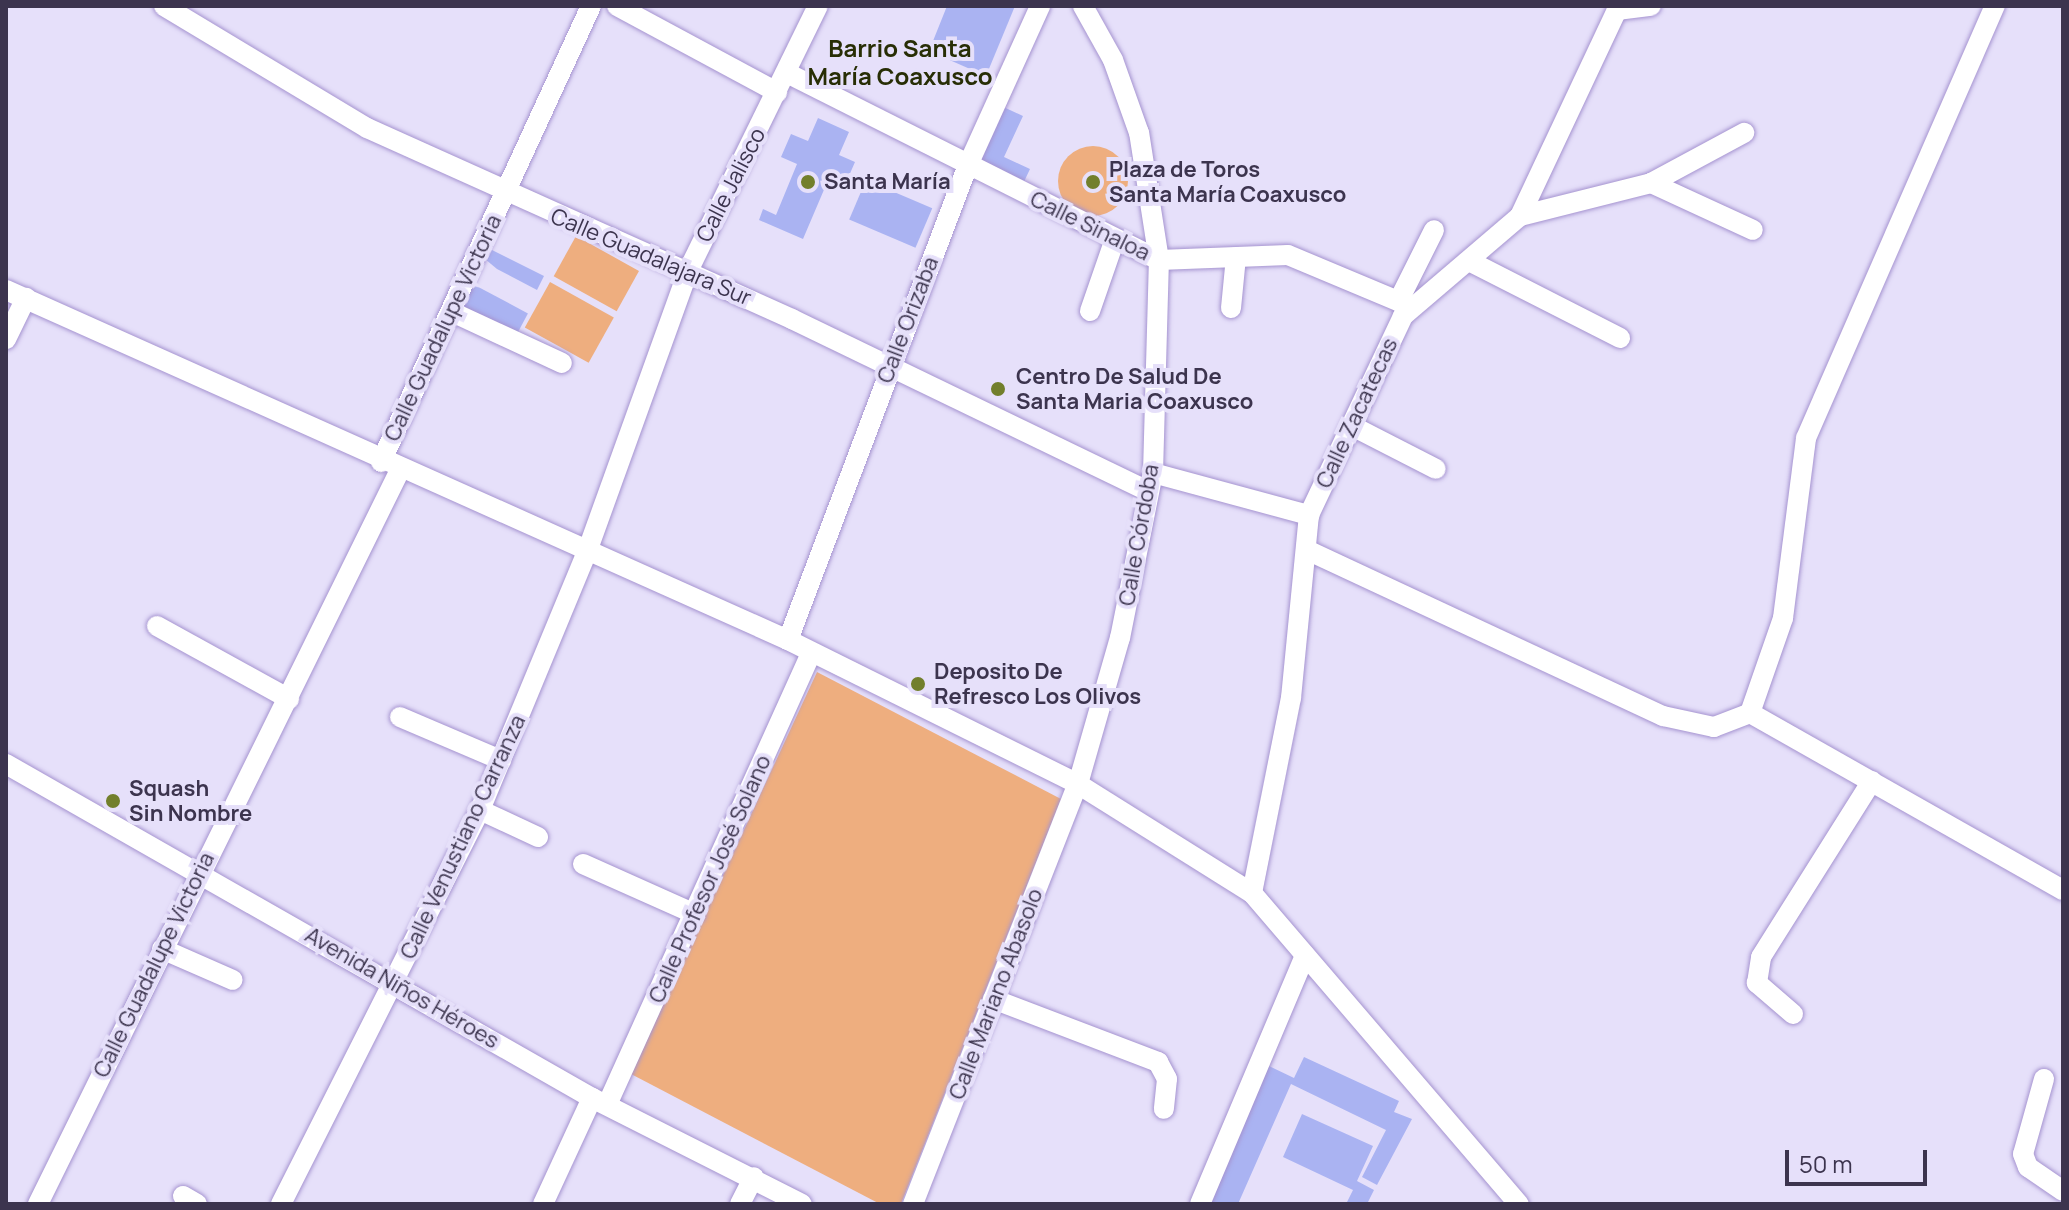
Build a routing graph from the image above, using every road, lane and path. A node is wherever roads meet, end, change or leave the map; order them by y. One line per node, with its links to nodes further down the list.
1 (164, 6): 15 (street, Calle Guadalajara Sur)
2 (591, 6): 15 (street, Calle Guadalupe Victoria)
3 (617, 6): 11 (street)
4 (818, 6): 10 (street, Calle Jalisco)
5 (1040, 6): 13 (street, Calle Orizaba)
6 (1083, 6): 21 (street, Calle Córdoba)
7 (1651, 6): 9 (street)
8 (1995, 6): 45 (street)
9 (1618, 8): 16 (street, Calle Zacatecas)
10 (789, 74): 11 (street, Calle Jalisco); 13 (street, Calle Sinaloa)
11 (777, 92): 23 (street, Calle Jalisco)
12 (1744, 133): 14 (street)
13 (968, 165): 19 (street, Calle Sinaloa); 33 (street, Calle Orizaba)
14 (1651, 183): 16 (street); 18 (street)
15 (506, 194): 23 (street, Calle Guadalajara Sur); 29 (street, Calle Guadalupe Victoria)
16 (1520, 216): 22 (street, Calle Zacatecas)
17 (1434, 230): 26 (street)
18 (1753, 230)
19 (1115, 239): 21 (street, Calle Sinaloa); 28 (street)
20 (1236, 257): 21 (street, Calle Sinaloa); 26 (street, Calle Sinaloa); 27 (street)
21 (1159, 260): 37 (street, Calle Córdoba)
22 (1473, 263): 26 (street, Calle Zacatecas); 30 (street)
23 (688, 271): 33 (street, Calle Guadalajara Sur); 39 (street, Calle Jalisco)
24 (6, 290): 25 (street)
25 (26, 298): 31 (street); 35 (street)
26 (1405, 303): 34 (street, Calle Zacatecas)
27 (1231, 308)
28 (1090, 311)
29 (452, 312): 32 (street); 35 (street, Calle Guadalupe Victoria)
30 (1620, 338)
31 (6, 339)
32 (562, 363)
33 (890, 368): 37 (street, Calle Guadalajara Sur); 42 (street, Calle Orizaba)
34 (1352, 426): 36 (street); 38 (street, Calle Zacatecas)
35 (390, 466): 39 (street); 44 (street, Calle Guadalupe Victoria)
36 (1436, 469)
37 (1150, 482): 38 (street, Calle Guadalajara Sur); 50 (street, Calle Córdoba)
38 (1309, 515): 40 (street, Calle Zacatecas)
39 (588, 549): 42 (street); 47 (street, Calle Venustiano Carranza)
40 (1309, 551): 45 (street); 56 (street, Calle Zacatecas)
41 (157, 626): 44 (street)
42 (788, 640): 43 (street)
43 (812, 652): 50 (street); 57 (street, Calle Profesor José Solano)
44 (289, 699): 54 (street, Calle Guadalupe Victoria)
45 (1750, 713): 49 (street)
46 (400, 717): 47 (street)
47 (501, 760): 51 (street, Calle Venustiano Carranza)
48 (6, 764): 54 (street, Avenida Niños Héroes)
49 (1872, 781): 55 (street); 63 (street)
50 (1078, 784): 56 (street); 62 (street, Calle Mariano Abasolo)
51 (480, 810): 52 (street); 61 (street, Calle Venustiano Carranza)
52 (538, 837)
53 (583, 864): 57 (street)
54 (199, 869): 58 (street, Calle Guadalupe Victoria); 61 (street, Avenida Niños Héroes)
55 (2063, 890)
56 (1252, 893): 59 (street)
57 (695, 914): 65 (street, Calle Profesor José Solano)
58 (162, 949): 60 (street); 70 (street, Calle Guadalupe Victoria)
59 (1305, 955): 69 (street); 76 (street)
60 (233, 980)
61 (394, 985): 65 (street, Avenida Niños Héroes); 71 (street, Calle Venustiano Carranza)
62 (993, 999): 66 (street); 75 (street, Calle Mariano Abasolo)
63 (1793, 1014)
64 (2044, 1079): 68 (street)
65 (600, 1102): 67 (street, Avenida Niños Héroes); 72 (street, Calle Profesor José Solano)
66 (1164, 1109)
67 (754, 1177): 73 (street); 74 (street, Avenida Niños Héroes)
68 (2063, 1191)
69 (1507, 1199)
70 (38, 1204)
71 (281, 1204)
72 (543, 1204)
73 (740, 1204)
74 (802, 1204)
75 (913, 1204)
76 (1200, 1204)

